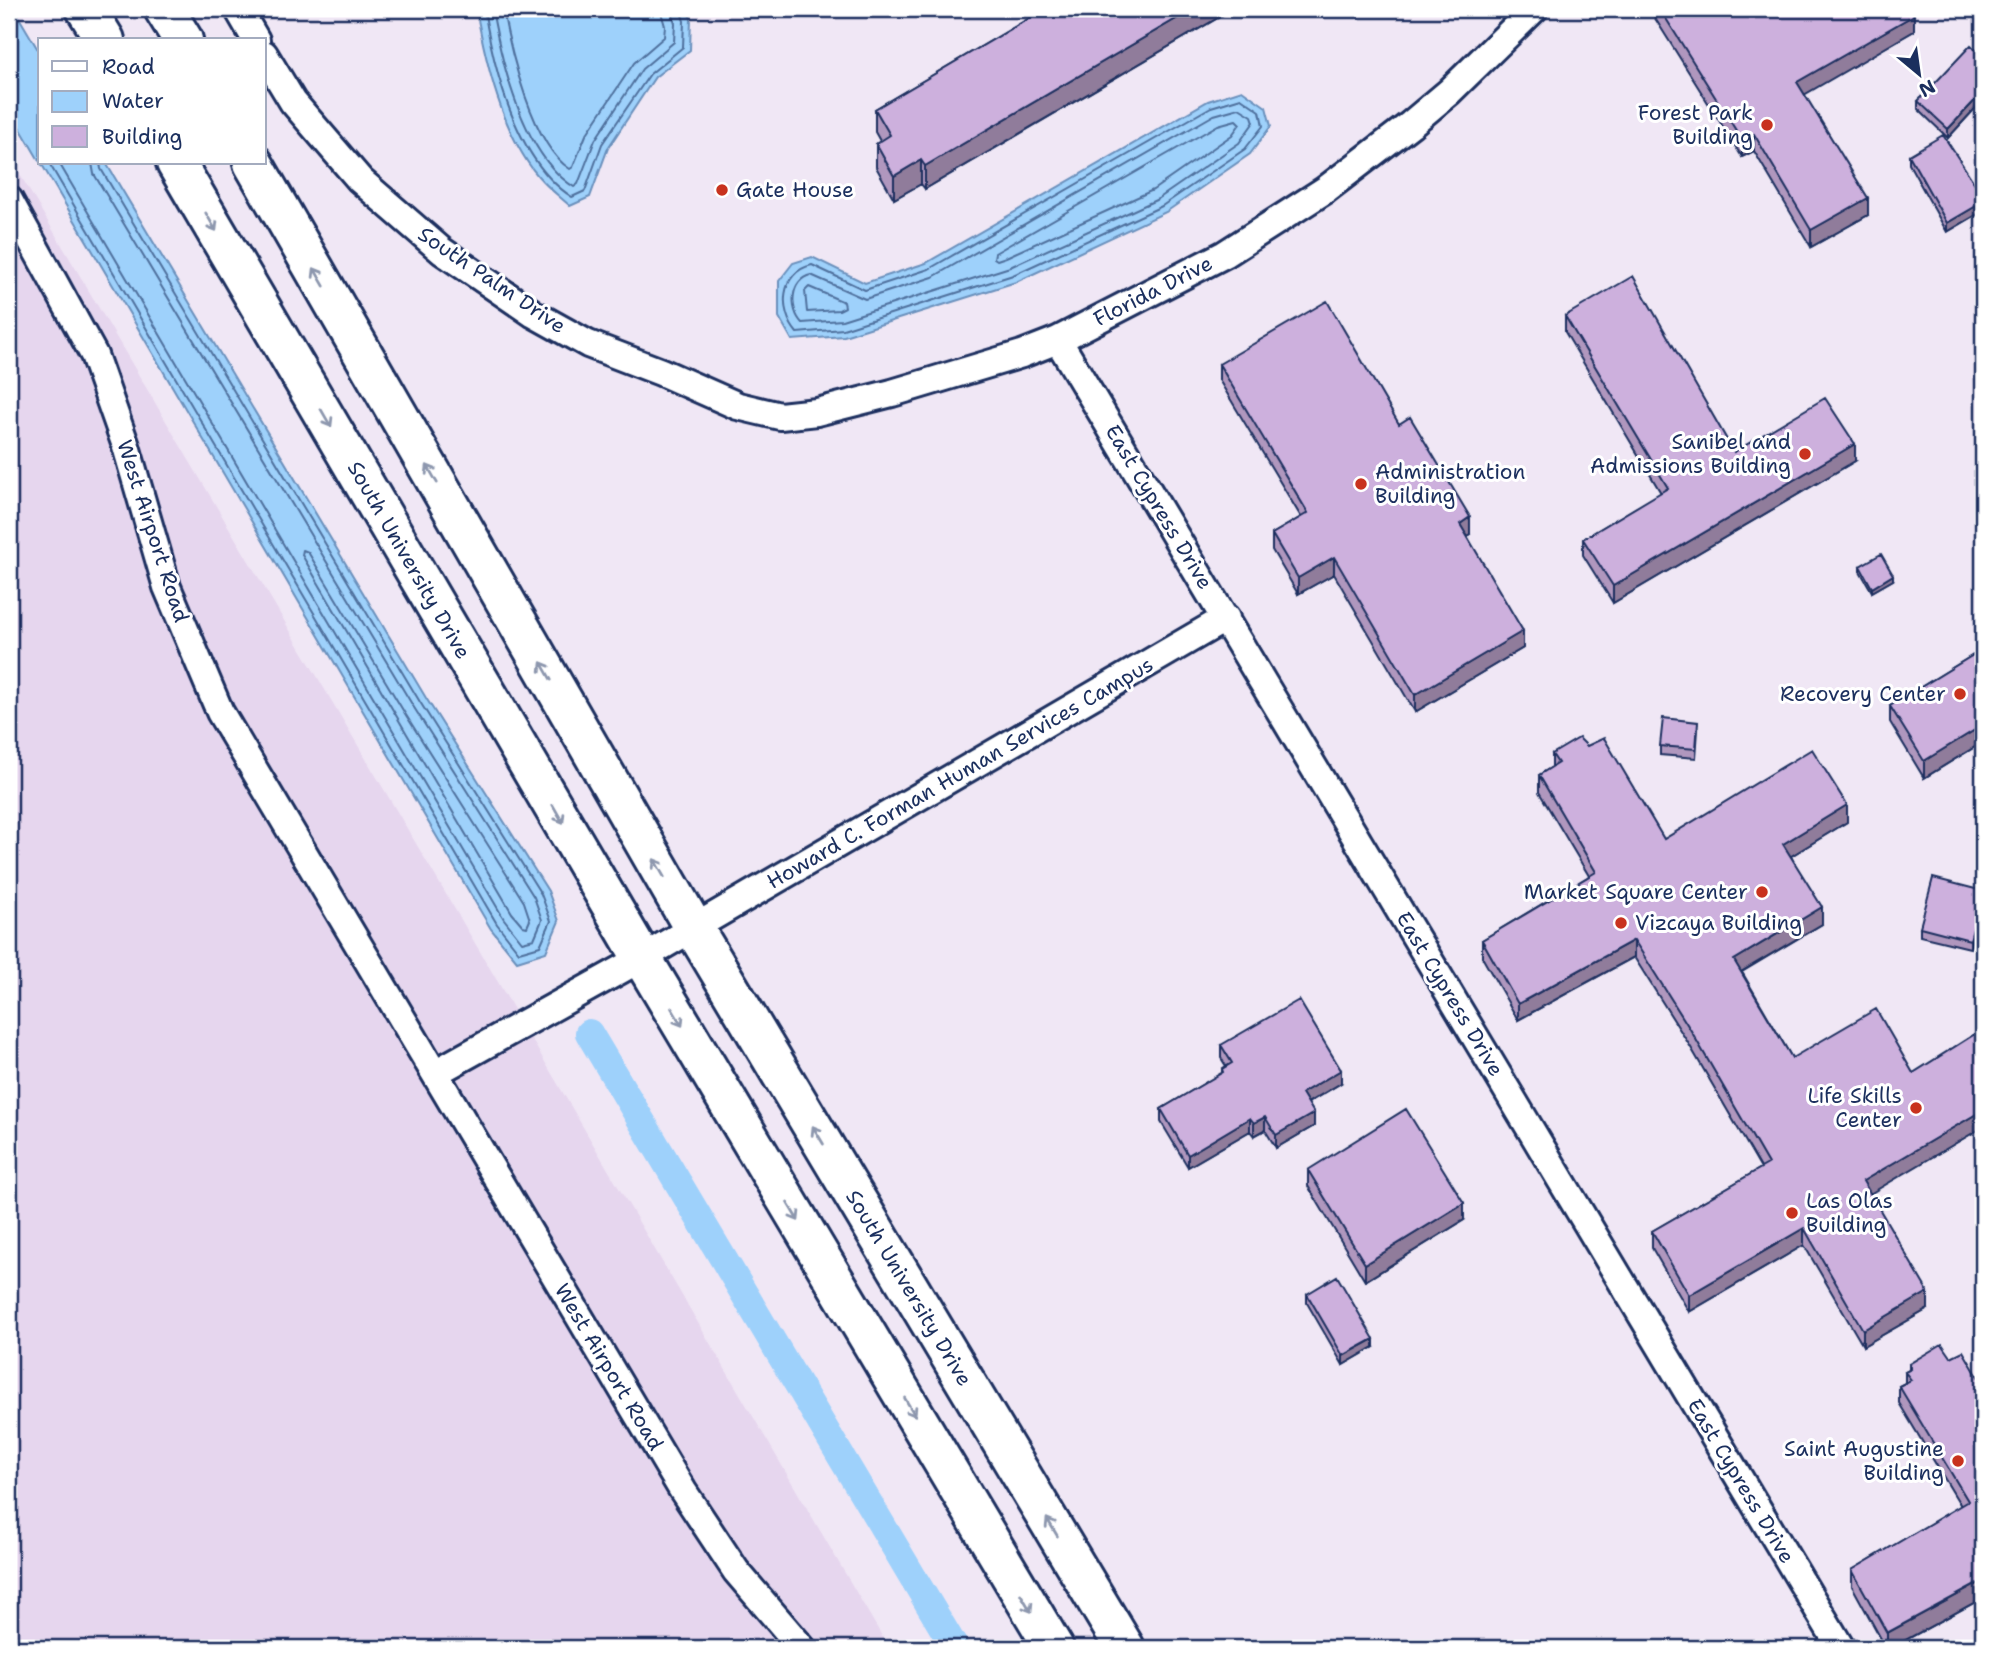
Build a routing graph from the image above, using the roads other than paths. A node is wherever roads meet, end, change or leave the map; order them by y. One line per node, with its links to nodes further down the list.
1 (86, 9): 5 (main road)
2 (164, 9): 6 (main road)
3 (238, 9): 7 (street)
4 (1535, 9): 12 (street, Florida Drive)
5 (104, 38)
6 (182, 38)
7 (255, 38)
8 (266, 57): 13 (street, South Palm Drive)
9 (177, 164): 16 (main road, South University Drive, one-way to 16)
10 (254, 164): 15 (main road, South University Drive, one-way to 10)
11 (9, 200): 17 (street, West Airport Road)
12 (1058, 340): 13 (street, Florida Drive); 14 (street, East Cypress Drive)
13 (704, 392)
14 (1226, 618): 15 (street, Howard C. Forman Human Services Campus); 21 (street, East Cypress Drive)
15 (694, 928): 16 (street); 20 (main road, South University Drive, one-way to 15)
16 (642, 958): 17 (street); 19 (main road, South University Drive, one-way to 19)
17 (435, 1073): 18 (street, West Airport Road)
18 (802, 1648)
19 (1054, 1648)
20 (1125, 1648)
21 (1841, 1648)

